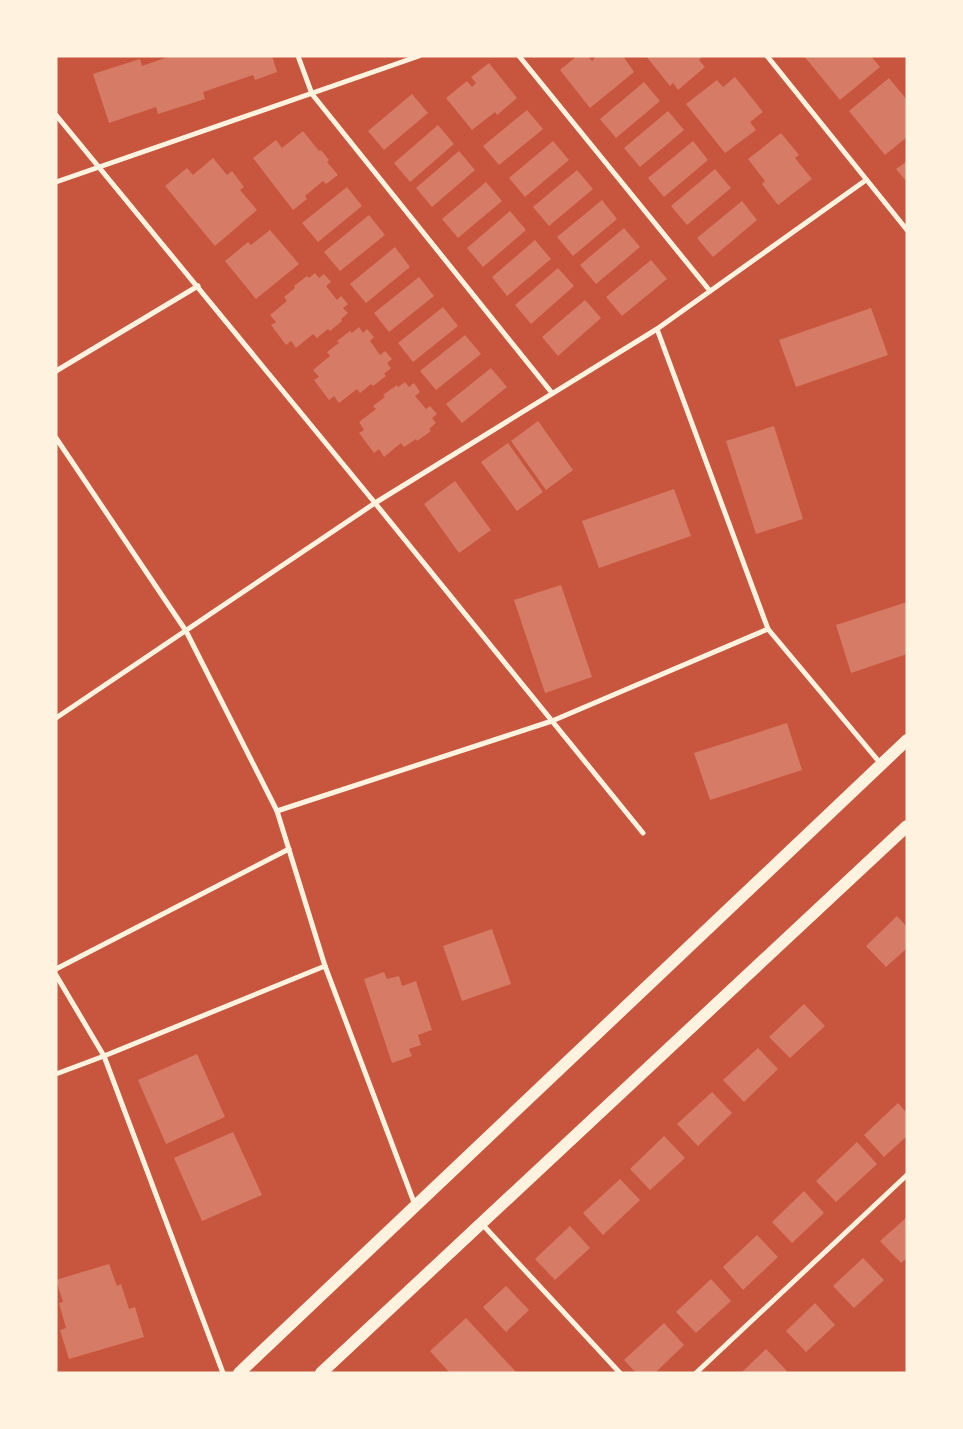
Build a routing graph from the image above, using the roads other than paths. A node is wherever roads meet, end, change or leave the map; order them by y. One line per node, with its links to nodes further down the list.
1 (298, 56): 5 (street)
2 (419, 56): 5 (street)
3 (519, 56): 12 (street)
4 (767, 56): 8 (street)
5 (312, 94): 7 (street); 15 (street)
6 (56, 115): 7 (street)
7 (100, 166): 9 (street); 11 (street)
8 (866, 180): 10 (street); 12 (street)
9 (56, 182)
10 (907, 230)
11 (198, 286): 14 (street); 17 (street)
12 (710, 291): 13 (street)
13 (657, 328): 15 (street); 18 (street)
14 (56, 371)
15 (552, 393): 17 (street)
16 (56, 438): 19 (street)
17 (375, 503): 19 (street); 21 (street)
18 (768, 629): 21 (street); 23 (street)
19 (186, 631): 20 (street); 24 (street)
20 (56, 718)
21 (552, 721): 24 (street); 26 (street)
22 (907, 740): 23 (main road)
23 (881, 764): 34 (main road)
24 (277, 811): 27 (street)
25 (907, 826): 35 (main road)
26 (643, 833)
27 (289, 849): 28 (street); 29 (street)
28 (325, 966): 31 (street); 34 (street)
29 (56, 969)
30 (56, 975): 31 (street)
31 (104, 1056): 32 (street); 36 (street)
32 (56, 1074)
33 (907, 1175): 40 (street)
34 (416, 1206): 37 (main road)
35 (482, 1224): 38 (main road); 39 (street)
36 (223, 1373)
37 (239, 1373)
38 (321, 1373)
39 (620, 1373)
40 (696, 1373)

